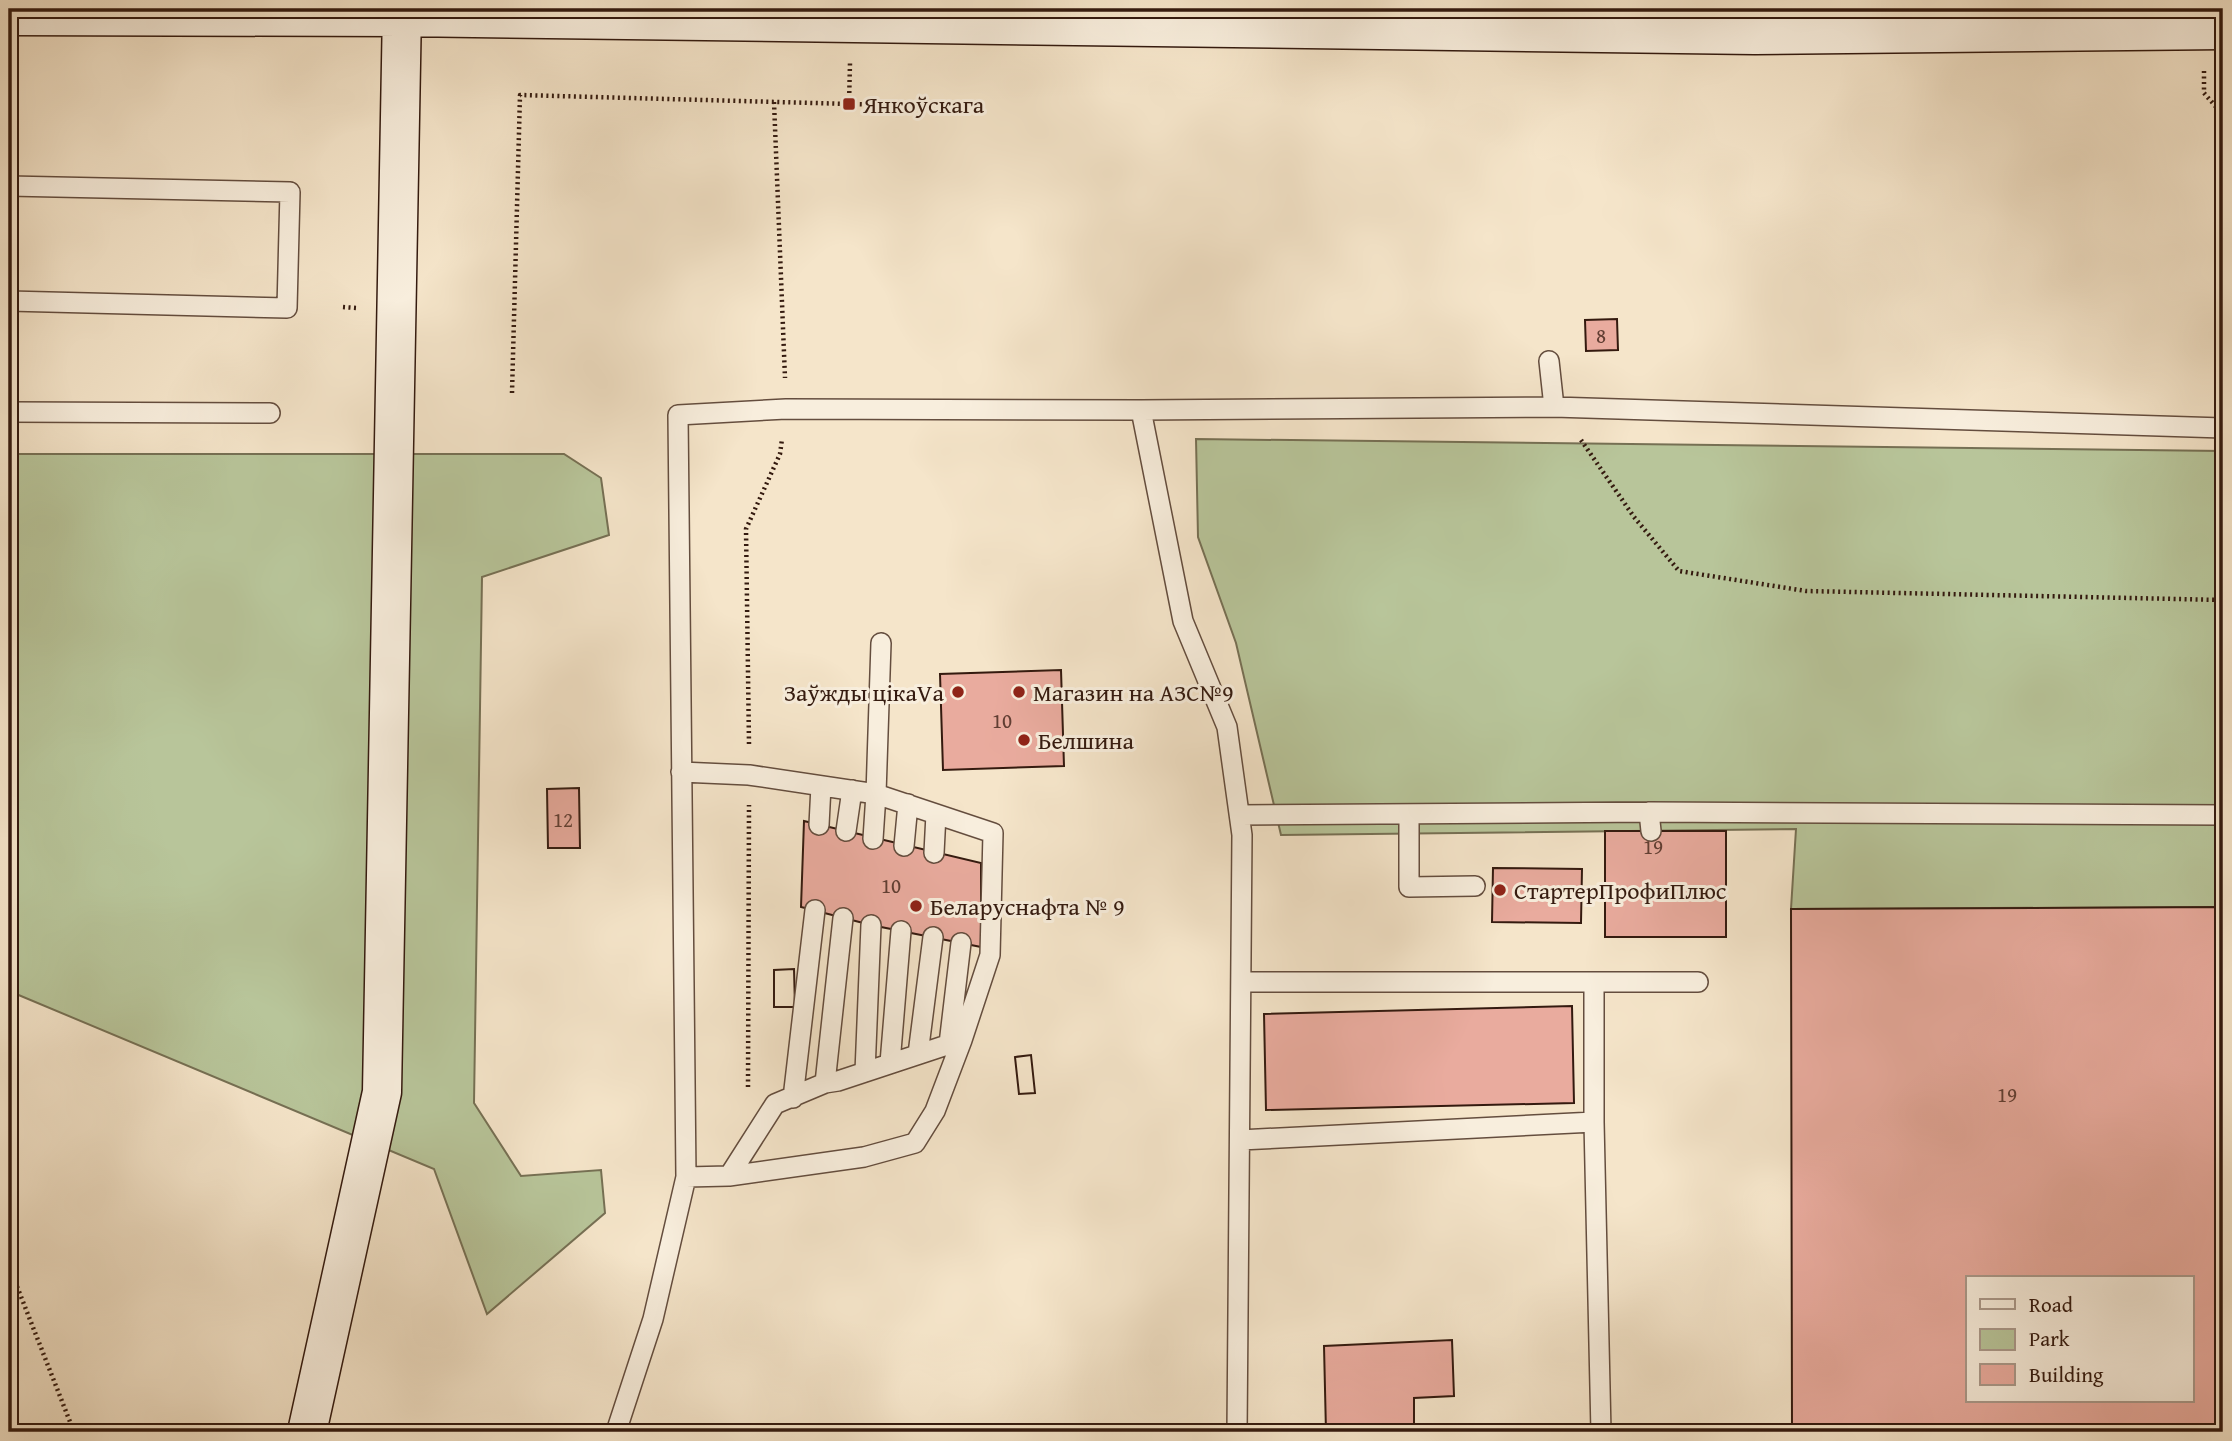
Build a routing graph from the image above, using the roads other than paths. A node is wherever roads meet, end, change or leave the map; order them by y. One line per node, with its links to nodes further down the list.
1 (402, 13): 2 (main road); 3 (main road); 48 (main road)
2 (9, 16)
3 (1756, 22): 4 (main road)
4 (2223, 30)
5 (9, 186): 6 (lane)
6 (9, 301)
7 (1549, 361): 8 (lane)
8 (1554, 407): 9 (lane); 12 (lane)
9 (1141, 410): 14 (lane); 21 (lane)
10 (9, 412): 11 (lane)
11 (270, 413)
12 (2223, 428)
13 (881, 643): 17 (lane)
14 (681, 772): 15 (lane); 47 (lane)
15 (821, 786): 16 (lane); 23 (lane)
16 (852, 790): 17 (lane); 24 (lane)
17 (876, 794): 18 (lane); 25 (lane)
18 (908, 804): 19 (lane); 26 (lane)
19 (936, 814): 27 (lane); 38 (lane)
20 (1409, 814): 21 (lane); 22 (lane); 28 (lane)
21 (1240, 815): 35 (lane)
22 (2223, 815)
23 (819, 825)
24 (846, 831)
25 (873, 839)
26 (904, 846)
27 (934, 853)
28 (1475, 886)
29 (815, 911): 43 (lane)
30 (843, 918): 42 (lane)
31 (871, 925): 41 (lane)
32 (901, 931): 40 (lane)
33 (933, 937): 39 (lane)
34 (961, 943): 38 (lane)
35 (1241, 982): 36 (lane); 45 (lane)
36 (1594, 982): 37 (lane); 44 (lane)
37 (1698, 982)
38 (955, 1042): 39 (lane); 46 (lane)
39 (918, 1054): 40 (lane)
40 (890, 1063): 41 (lane)
41 (865, 1072): 42 (lane)
42 (825, 1083): 43 (lane)
43 (793, 1098): 46 (lane)
44 (1594, 1122): 45 (lane); 51 (lane)
45 (1240, 1140): 50 (lane)
46 (729, 1175): 47 (lane)
47 (686, 1177): 49 (lane)
48 (307, 1432)
49 (616, 1432)
50 (1237, 1432)
51 (1601, 1432)

